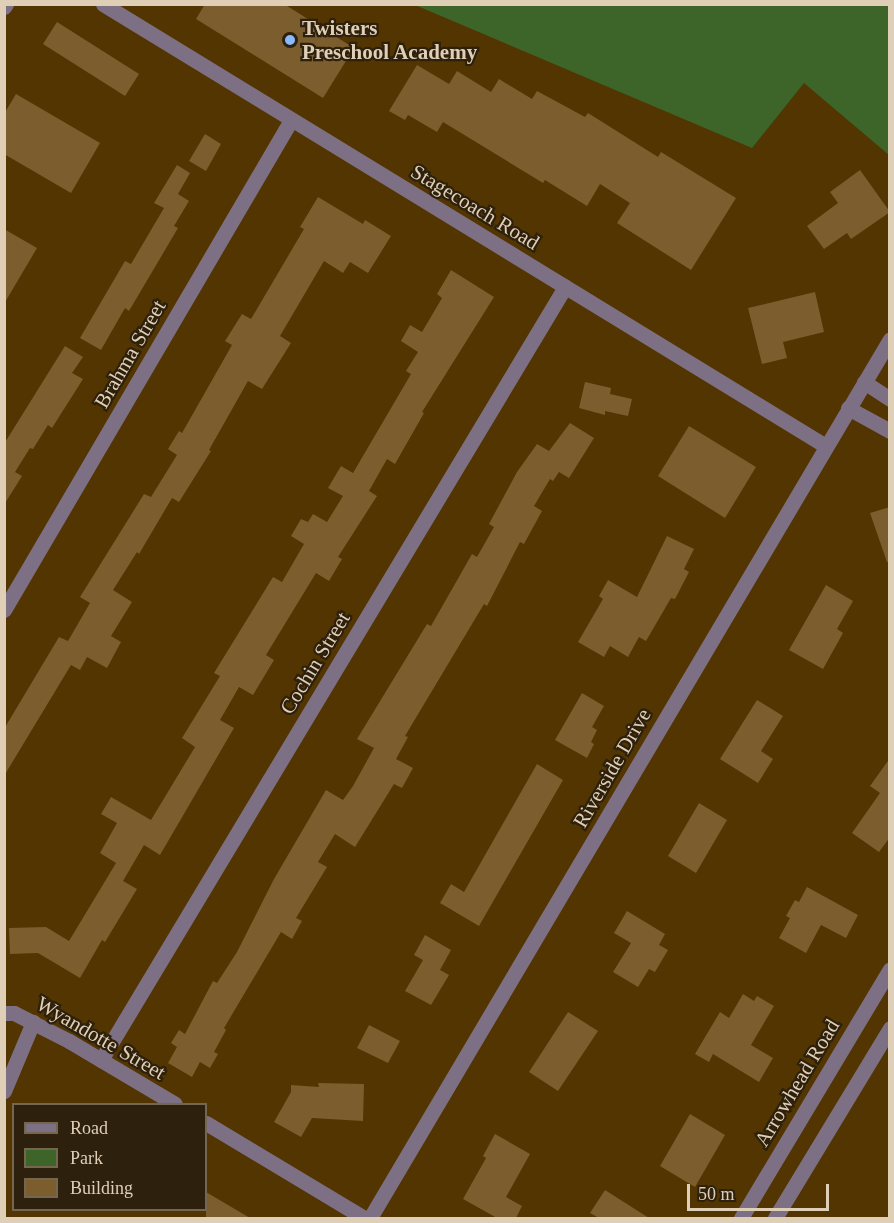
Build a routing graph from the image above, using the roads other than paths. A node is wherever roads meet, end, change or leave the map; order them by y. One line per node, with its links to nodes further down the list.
1 (103, 4): 2 (street, Stagecoach Road)
2 (291, 120): 3 (street, Stagecoach Road); 10 (street, Brahma Street)
3 (565, 287): 9 (street, Stagecoach Road); 15 (street, Cochin Street)
4 (890, 339): 5 (street, Riverside Drive)
5 (864, 382): 6 (street); 7 (street, Riverside Drive)
6 (890, 399)
7 (848, 408): 8 (street); 9 (street, Riverside Drive)
8 (890, 430)
9 (825, 445): 20 (street, Riverside Drive)
10 (4, 610)
11 (890, 969): 21 (street, Arrowhead Road)
12 (4, 1013): 13 (street, Wyandotte Street)
13 (33, 1022): 15 (street, Wyandotte Street); 16 (street)
14 (890, 1028): 22 (street)
15 (101, 1060): 17 (street, Wyandotte Street)
16 (4, 1091)
17 (173, 1103)
18 (207, 1124): 19 (street)
19 (364, 1218)
20 (370, 1218)
21 (741, 1218)
22 (775, 1218)

